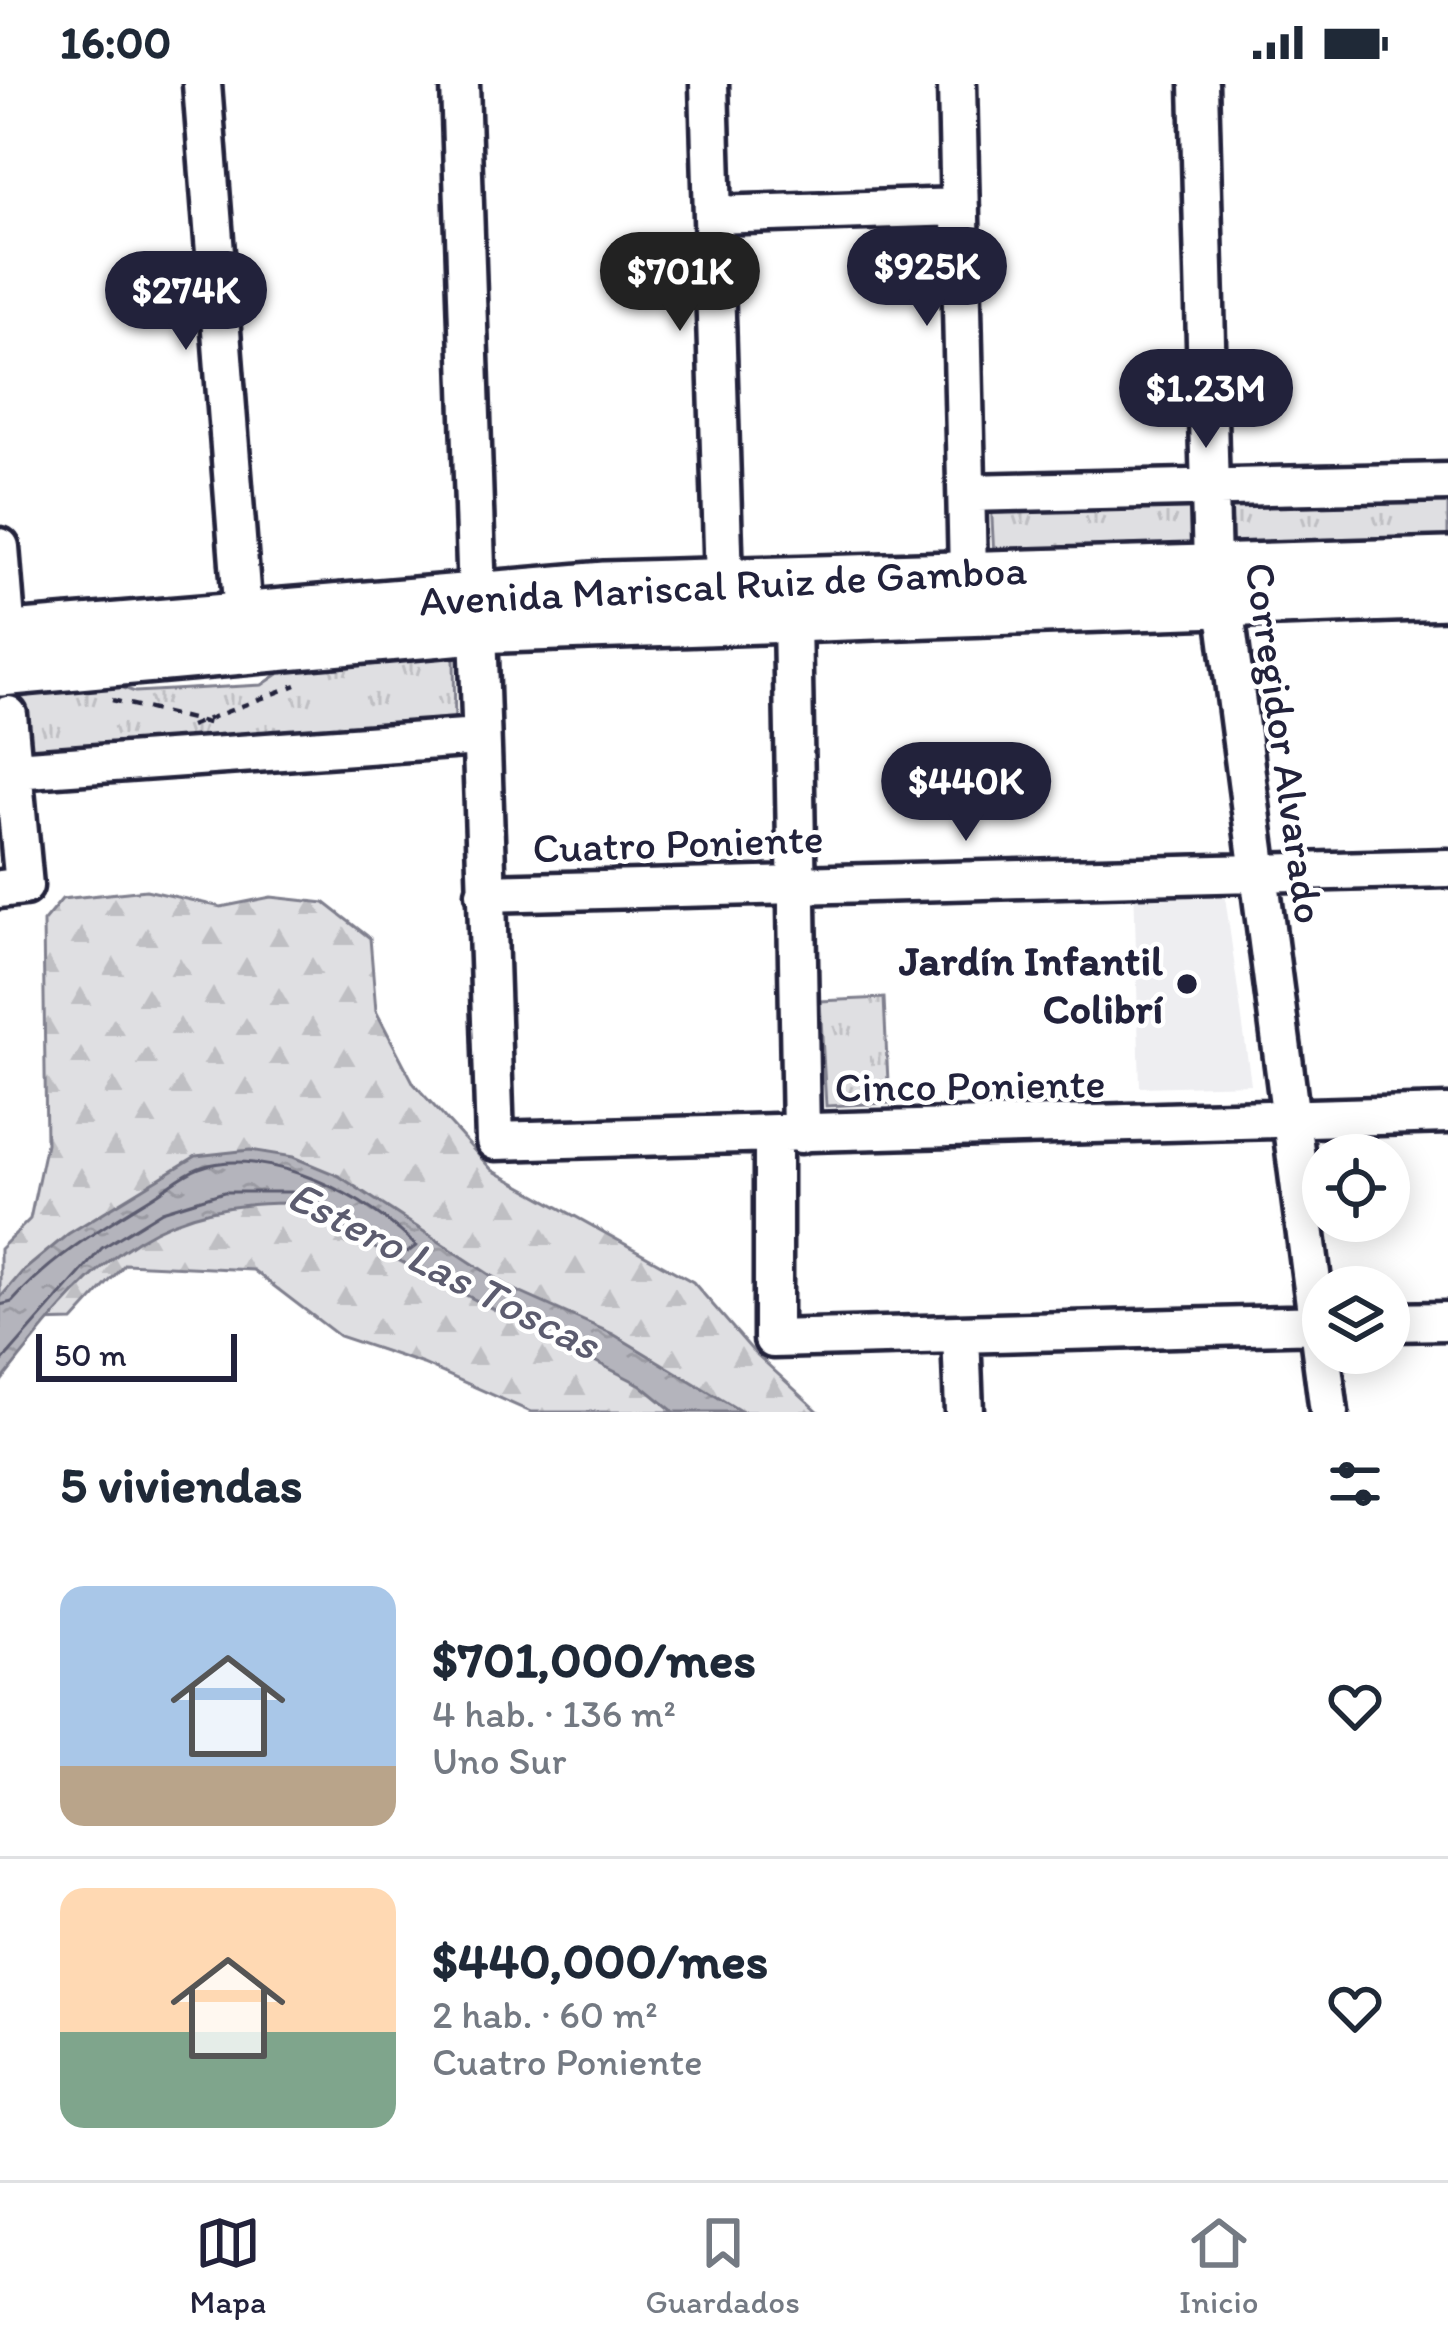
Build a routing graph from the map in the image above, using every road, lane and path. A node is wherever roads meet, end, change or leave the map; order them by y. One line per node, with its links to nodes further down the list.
1 (202, 84): 18 (street)
2 (460, 84): 17 (street)
3 (709, 84): 7 (street)
4 (957, 84): 6 (street)
5 (1198, 84): 9 (street, Corregidor Alvarado)
6 (960, 207): 7 (street); 10 (street)
7 (713, 215): 14 (street)
8 (1448, 482): 9 (street, Avenida Mariscal Ruiz de Gamboa)
9 (1209, 488): 10 (street, Avenida Mariscal Ruiz de Gamboa); 15 (street, Corregidor Alvarado)
10 (967, 493): 13 (street)
11 (0, 547): 20 (street)
12 (1448, 562): 15 (main road, Avenida Mariscal Ruiz de Gamboa)
13 (968, 573): 14 (main road, Avenida Mariscal Ruiz de Gamboa); 15 (main road, Avenida Mariscal Ruiz de Gamboa)
14 (724, 582): 17 (main road, Avenida Mariscal Ruiz de Gamboa)
15 (1217, 584): 16 (main road, Avenida Mariscal Ruiz de Gamboa); 19 (main road, Avenida Mariscal Ruiz de Gamboa); 29 (street, Corregidor Alvarado)
16 (1448, 596)
17 (475, 611): 18 (main road, Avenida Mariscal Ruiz de Gamboa); 19 (main road, Avenida Mariscal Ruiz de Gamboa); 20 (main road, Avenida Mariscal Ruiz de Gamboa); 26 (street)
18 (243, 616): 20 (main road, Avenida Mariscal Ruiz de Gamboa)
19 (792, 618): 30 (street)
20 (4, 665): 27 (street)
21 (296, 685): 23 (path)
22 (111, 700): 23 (path)
23 (201, 719): 24 (path); 25 (path)
24 (220, 727)
25 (182, 730)
26 (479, 737): 27 (street); 32 (street)
27 (14, 770): 31 (street)
28 (1448, 868): 29 (street, Cuatro Poniente)
29 (1259, 872): 30 (street, Cuatro Poniente); 34 (street, Corregidor Alvarado)
30 (796, 885): 32 (street, Cuatro Poniente); 35 (street)
31 (12, 887)
32 (485, 893): 35 (street, Cinco Poniente)
33 (1448, 1114): 34 (street, Cinco Poniente)
34 (1292, 1122): 35 (street, Cinco Poniente); 36 (street, Corregidor Alvarado)
35 (787, 1134): 40 (street)
36 (1312, 1266)
37 (1448, 1321): 38 (street)
38 (1410, 1322)
39 (1302, 1325): 40 (street)
40 (962, 1334): 42 (street)
41 (1325, 1374): 43 (street, Corregidor Alvarado)
42 (964, 1412)
43 (1329, 1412)

